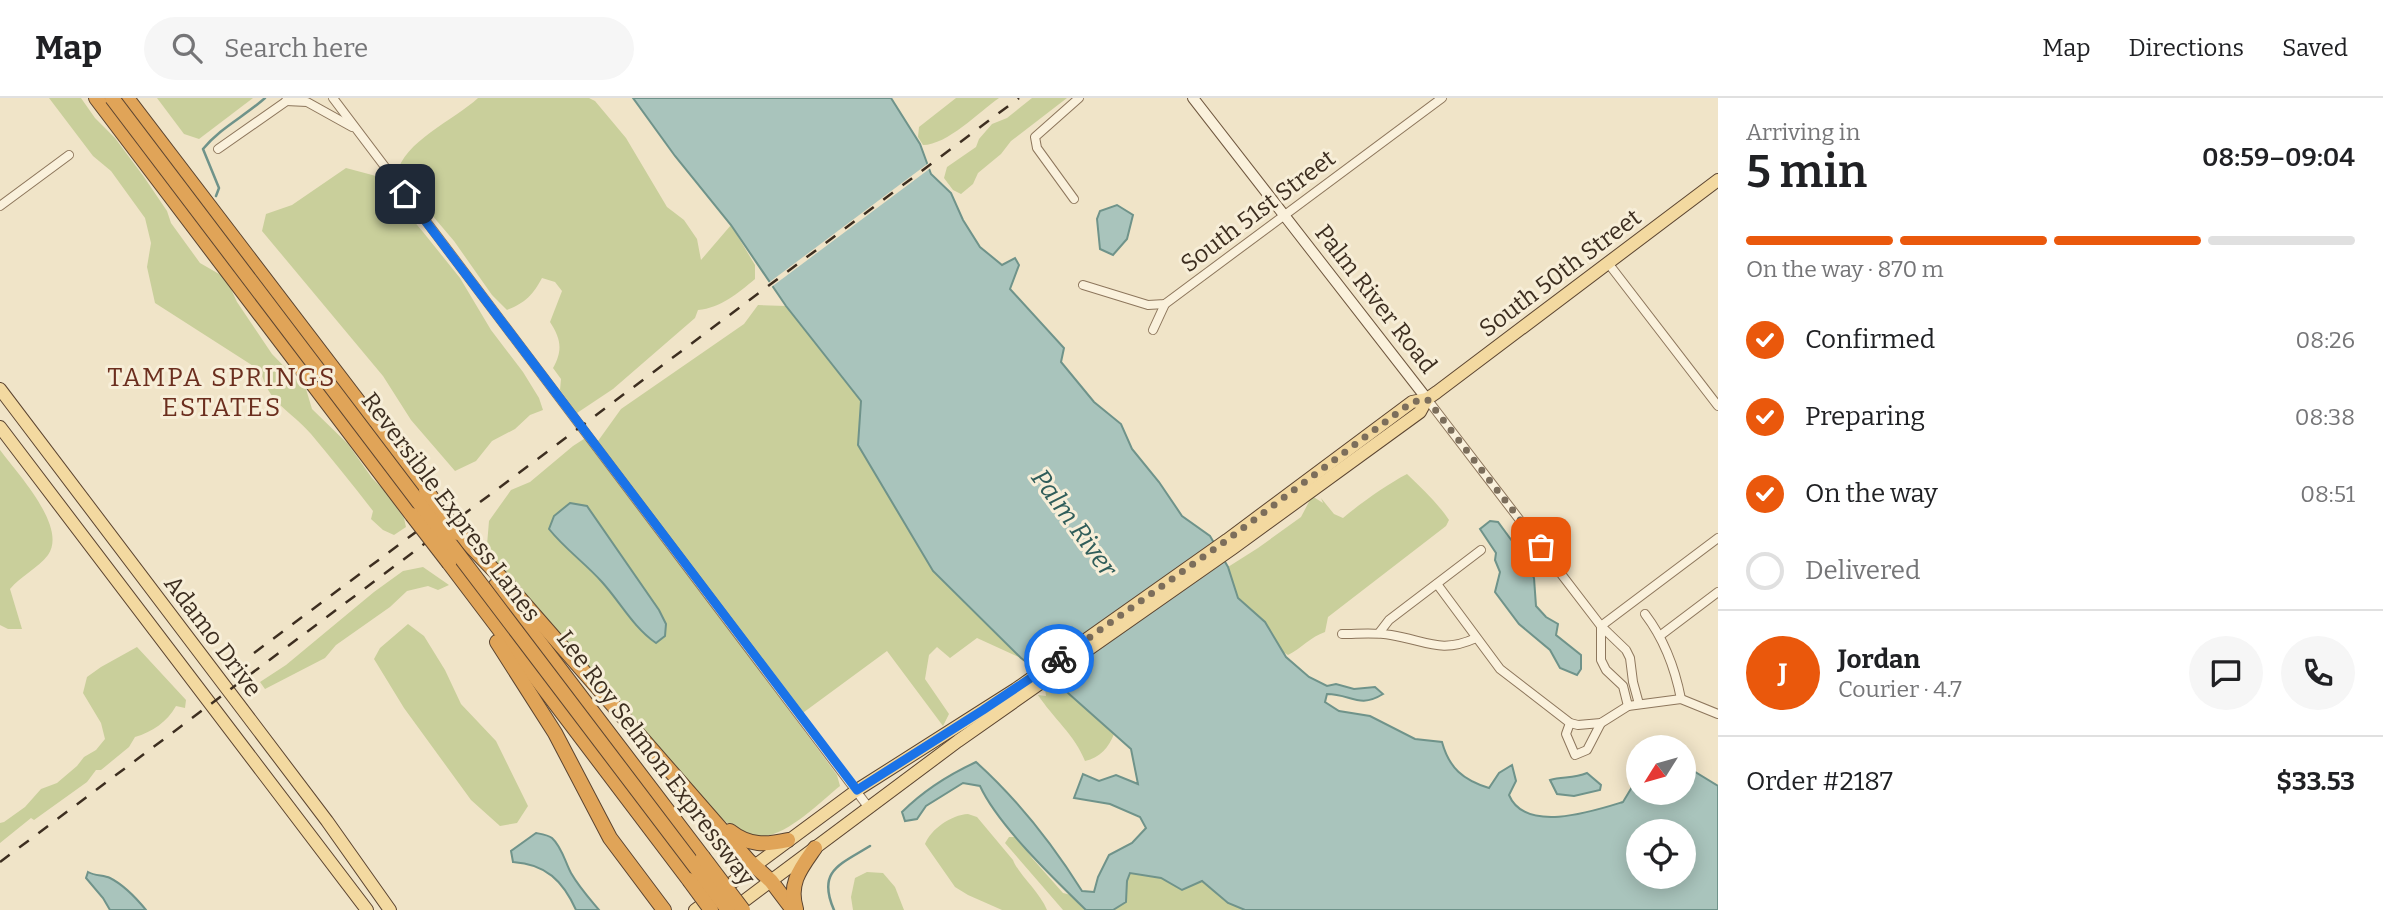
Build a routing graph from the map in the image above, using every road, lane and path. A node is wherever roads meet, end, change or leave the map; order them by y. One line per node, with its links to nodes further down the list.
1 (96, 98): 31 (highway, Lee Roy Selmon Expressway, bridge)
2 (112, 98): 63 (highway, Reversible Express Lanes, bridge)
3 (127, 98): 26 (highway, Lee Roy Selmon Expressway, bridge)
4 (333, 98): 9 (street)
5 (1079, 98): 13 (street)
6 (1193, 98): 15 (street, Palm River Road)
7 (1442, 98): 15 (street, South 51st Street)
8 (289, 100): 9 (street); 10 (street)
9 (358, 130): 48 (street)
10 (218, 149)
11 (69, 155): 14 (street)
12 (1718, 180): 16 (main road, South 50th Street)
13 (1074, 199)
14 (0, 206)
15 (1284, 216): 18 (street, South 51st Street); 22 (street, Palm River Road)
16 (1608, 262): 21 (street); 22 (main road, South 50th Street)
17 (1083, 285): 18 (street)
18 (1165, 304): 19 (street)
19 (1153, 330)
20 (0, 389): 28 (main road, Adamo Drive)
21 (1715, 395): 23 (street)
22 (1427, 399): 34 (street, Palm River Road); 41 (main road, South 50th Street)
23 (1718, 406)
24 (0, 427): 32 (main road, Adamo Drive)
25 (1718, 538): 34 (street)
26 (470, 547): 50 (highway); 64 (highway, Lee Roy Selmon Expressway, bridge)
27 (1481, 550): 29 (street)
28 (139, 573): 32 (main road); 51 (main road, Adamo Drive)
29 (1437, 584): 36 (street); 38 (street)
30 (1718, 592): 37 (street)
31 (471, 595): 57 (highway); 62 (highway, Lee Roy Selmon Expressway, bridge)
32 (131, 599): 52 (main road, Adamo Drive)
33 (1645, 614): 37 (street)
34 (1601, 626): 39 (street, Palm River Road); 40 (street)
35 (1342, 634): 36 (street)
36 (1379, 634): 38 (street)
37 (1661, 635): 42 (street)
38 (1476, 638): 46 (street)
39 (1632, 676): 40 (street); 43 (street, Palm River Road)
40 (1619, 680): 44 (street)
41 (1019, 693): 48 (main road, South 50th Street); 49 (main road, South 50th Street)
42 (1681, 699): 43 (street); 45 (street)
43 (1639, 704): 44 (street)
44 (1628, 706): 47 (street)
45 (1718, 714)
46 (1570, 723): 47 (street); 47 (street)
47 (1601, 723)
48 (857, 790): 49 (street); 53 (main road, South 50th Street)
49 (869, 808): 54 (main road, South 50th Street)
50 (715, 819): 53 (highway); 55 (highway)
51 (327, 821): 52 (main road); 59 (main road, Adamo Drive)
52 (310, 834): 58 (main road, Adamo Drive)
53 (788, 840): 55 (main road, South 50th Street)
54 (815, 848): 56 (main road, South 50th Street); 65 (highway)
55 (754, 866): 56 (highway); 61 (main road, South 50th Street)
56 (771, 881): 63 (main road, South 50th Street); 65 (highway)
57 (653, 903): 60 (highway)
58 (367, 910)
59 (390, 910)
60 (664, 910)
61 (695, 910)
62 (711, 910)
63 (730, 910)
64 (743, 910)
65 (795, 910)

